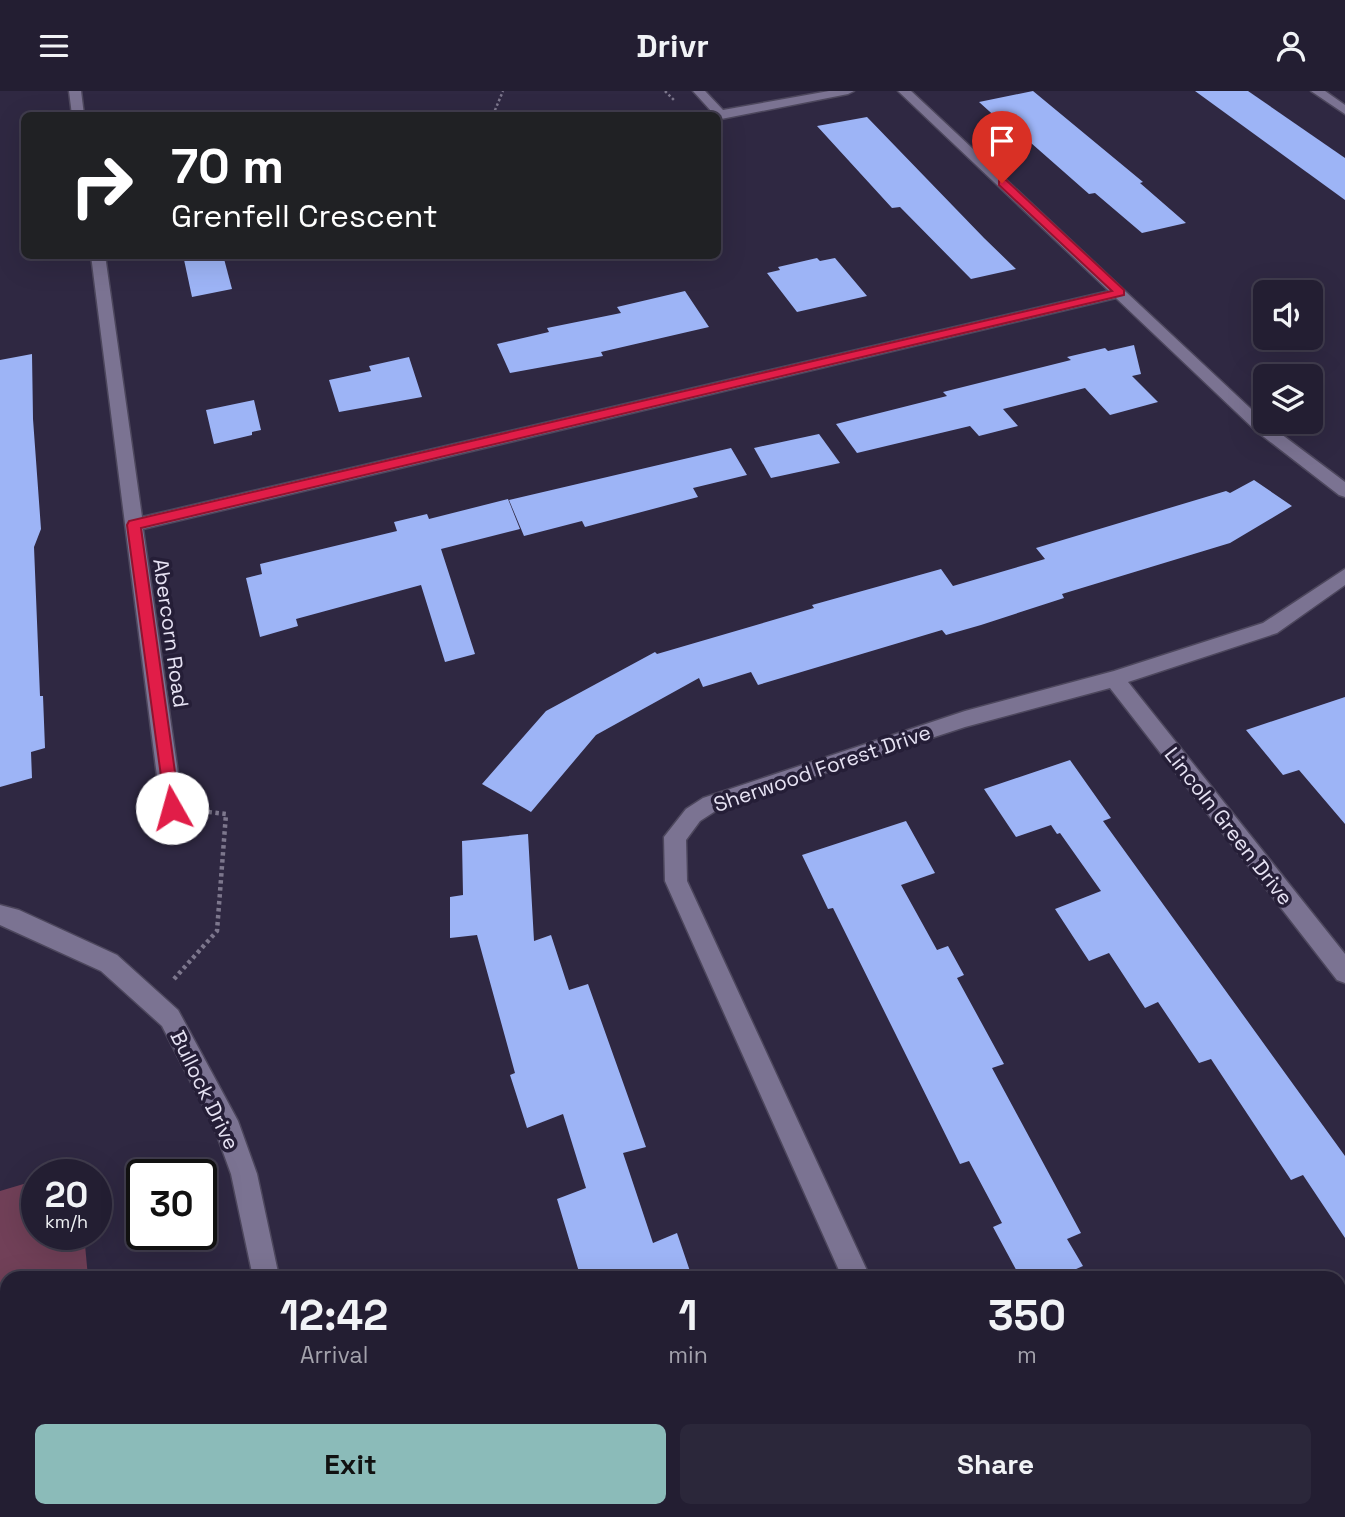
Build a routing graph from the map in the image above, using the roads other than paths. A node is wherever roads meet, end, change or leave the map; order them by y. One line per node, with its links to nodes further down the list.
1 (75, 91): 8 (street)
2 (699, 91): 9 (street)
3 (848, 91): 6 (street)
4 (904, 91): 12 (street)
5 (1317, 91): 7 (street)
6 (810, 94): 10 (street)
7 (1345, 110)
8 (78, 112)
9 (716, 112)
10 (721, 114)
11 (99, 259): 14 (street, Abercorn Road)
12 (1120, 293): 13 (street); 14 (street)
13 (1345, 491)
14 (134, 525): 17 (street, Abercorn Road)
15 (1345, 576): 16 (street, Sherwood Forest Drive)
16 (1114, 679): 19 (street, Lincoln Green Drive); 21 (street, Sherwood Forest Drive)
17 (172, 808)
18 (0, 915): 20 (street, Bullock Drive)
19 (1345, 972)
20 (265, 1271)
21 (853, 1271)

